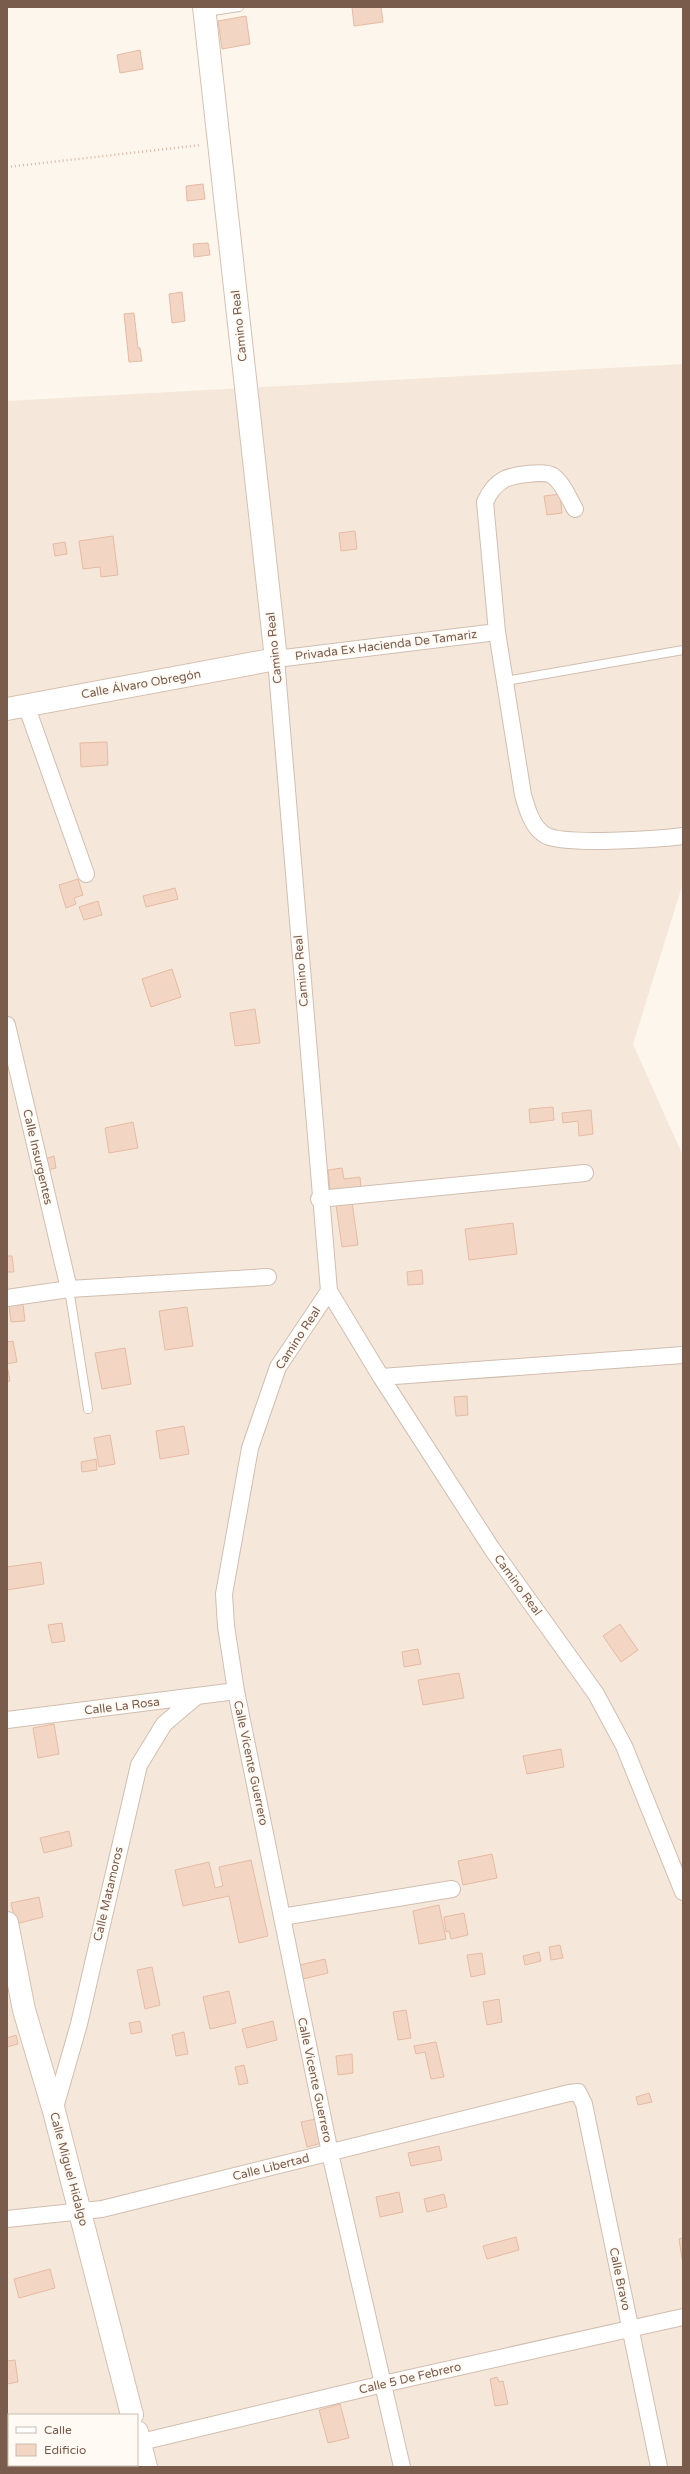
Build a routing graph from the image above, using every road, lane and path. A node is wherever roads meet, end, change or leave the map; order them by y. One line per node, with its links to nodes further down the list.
1 (239, 7): 2 (lane)
2 (204, 10): 3 (street, Camino Real)
3 (219, 143): 4 (path); 8 (street, Camino Real)
4 (7, 167)
5 (575, 509): 6 (street)
6 (497, 632): 8 (street, Privada Ex Hacienda De Tamariz); 9 (street)
7 (683, 650): 9 (lane)
8 (276, 659): 10 (street, Calle Álvaro Obregón); 16 (street, Camino Real)
9 (506, 681): 11 (street)
10 (17, 707): 12 (street)
11 (683, 836)
12 (86, 874)
13 (7, 1025): 14 (street, Calle Insurgentes)
14 (9, 1040): 18 (street, Calle Insurgentes)
15 (585, 1173): 16 (street)
16 (319, 1199): 19 (street, Camino Real)
17 (268, 1277): 18 (street)
18 (70, 1290): 20 (street); 23 (lane)
19 (329, 1291): 22 (street, Camino Real); 24 (street, Camino Real)
20 (7, 1298)
21 (683, 1355): 22 (street)
22 (381, 1377): 28 (street, Camino Real)
23 (88, 1409)
24 (236, 1692): 25 (street, Calle La Rosa); 29 (street, Calle Vicente Guerrero)
25 (197, 1696): 26 (street, Calle La Rosa); 32 (street, Calle Matamoros)
26 (7, 1720)
27 (452, 1889): 29 (street)
28 (683, 1892)
29 (282, 1917): 33 (street, Calle Vicente Guerrero)
30 (7, 1922): 32 (street, Calle Miguel Hidalgo)
31 (578, 2092): 33 (street, Calle Libertad); 37 (street, Calle Bravo)
32 (54, 2111): 34 (street, Calle Miguel Hidalgo)
33 (330, 2153): 34 (street, Calle Libertad); 38 (street, Calle Vicente Guerrero)
34 (80, 2211): 35 (street, Calle Libertad); 39 (street, Calle Miguel Hidalgo)
35 (7, 2219)
36 (683, 2318): 37 (street, Calle 5 De Febrero)
37 (630, 2330): 38 (street, Calle 5 De Febrero); 43 (street, Calle Bravo)
38 (384, 2384): 40 (street, Calle 5 De Febrero); 42 (street, Calle Vicente Guerrero)
39 (132, 2414)
40 (138, 2439): 41 (street)
41 (146, 2467)
42 (402, 2467)
43 (659, 2467)

